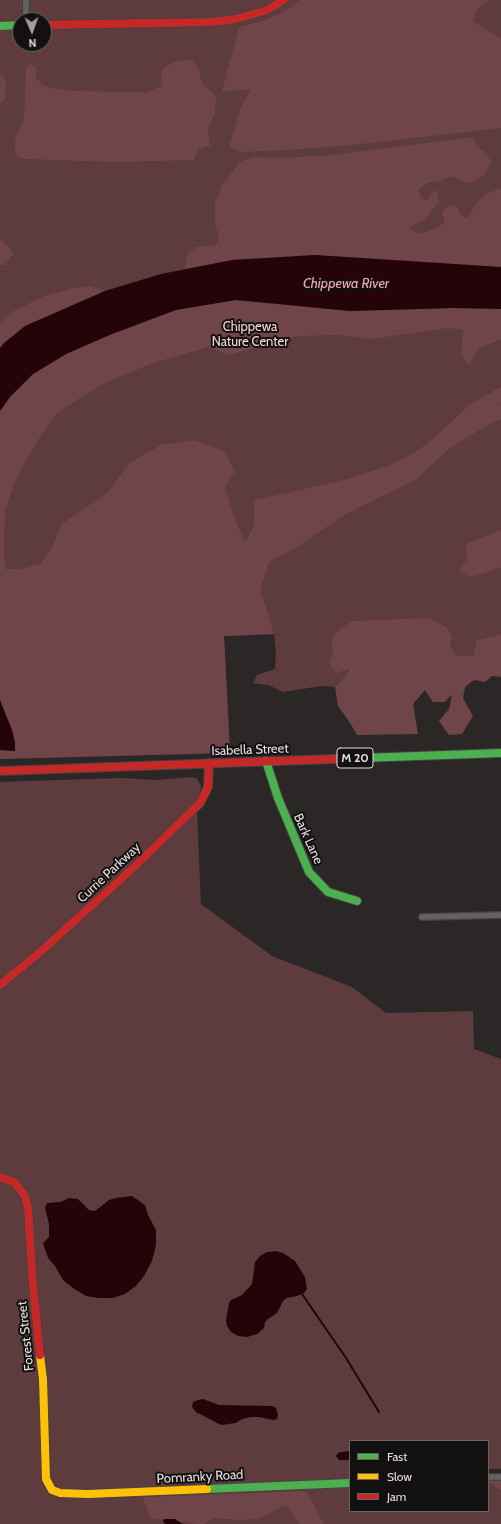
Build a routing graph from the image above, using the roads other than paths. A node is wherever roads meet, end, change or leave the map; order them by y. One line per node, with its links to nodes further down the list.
1 (26, 0): 3 (street)
2 (284, 0): 5 (main road)
3 (26, 12)
4 (12, 25): 6 (main road)
5 (52, 25)
6 (0, 26)
7 (501, 753): 8 (main road, Isabella Street / M 20)
8 (266, 761): 9 (main road, Isabella Street / M 20); 11 (main road, Bark Lane)
9 (210, 763): 10 (main road, Isabella Street / M 20); 14 (main road, Currie Parkway)
10 (0, 771)
11 (357, 901)
12 (501, 915): 13 (street)
13 (422, 917)
14 (0, 985)
15 (0, 1177): 19 (main road, Forest Street)
16 (489, 1477): 17 (street)
17 (501, 1477)
18 (349, 1483): 19 (main road, Pomranky Road)
19 (52, 1490)

